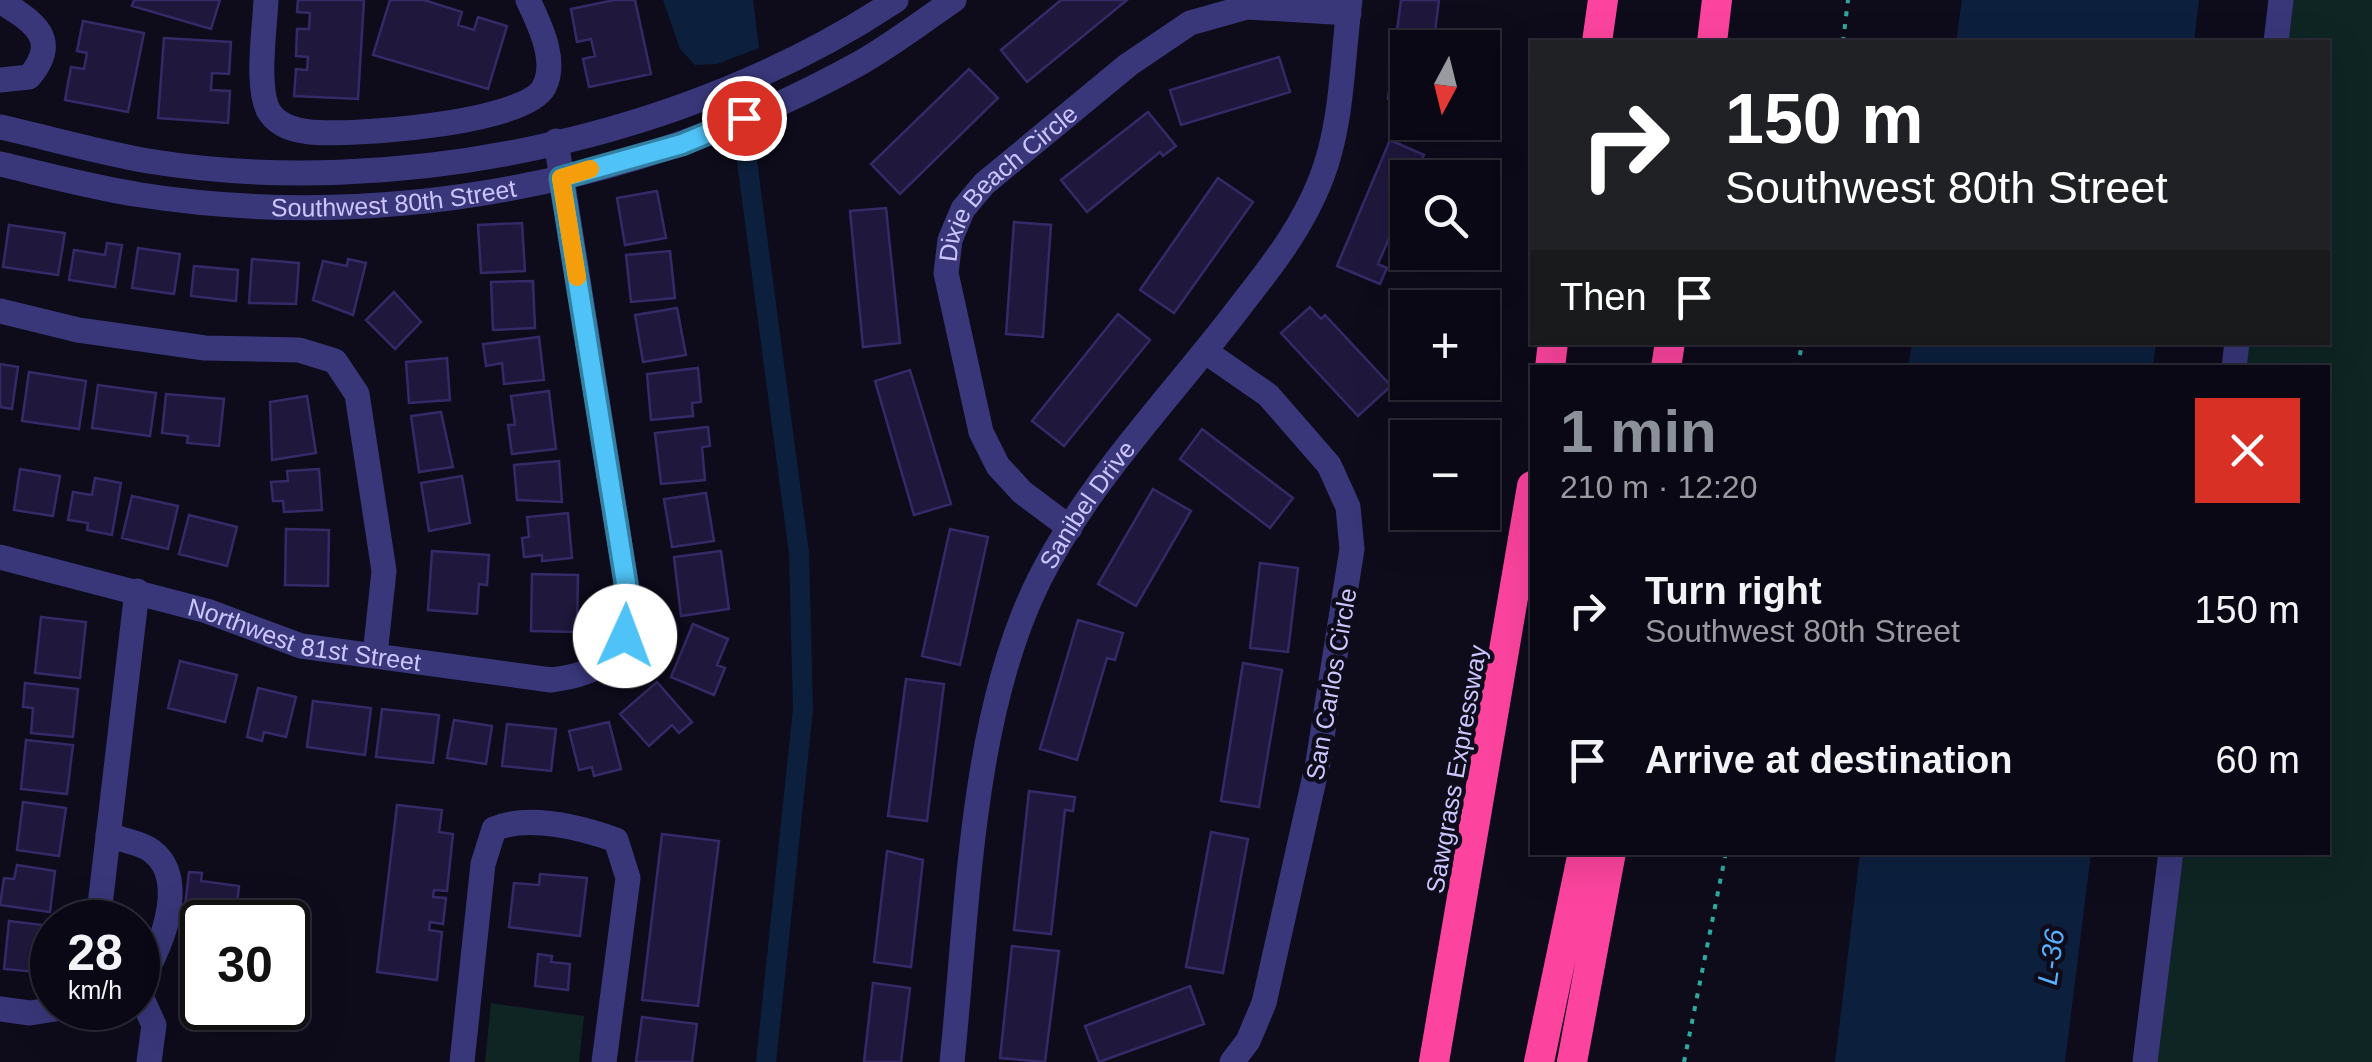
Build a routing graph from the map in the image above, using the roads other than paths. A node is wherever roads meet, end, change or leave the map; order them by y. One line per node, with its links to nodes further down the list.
1 (266, 0): 2 (street)
2 (528, 0)
3 (896, 0): 15 (street, Southwest 80th Street)
4 (954, 0): 17 (street, Southwest 80th Street)
5 (1603, 0): 10 (highway)
6 (1717, 0): 11 (highway)
7 (2281, 0): 12 (street)
8 (0, 1): 13 (street)
9 (1349, 7): 19 (street, Sanibel Drive); 21 (street, Dixie Beach Circle)
10 (1597, 40)
11 (1712, 40)
12 (2276, 40)
13 (0, 80)
14 (0, 126): 15 (street, Southwest 80th Street)
15 (556, 142): 17 (street)
16 (0, 164): 17 (street, Southwest 80th Street)
17 (561, 178): 24 (street, Northwest 81st Street)
18 (0, 312): 24 (street)
19 (1206, 352): 21 (street, Sanibel Drive); 38 (street, San Carlos Circle)
20 (1530, 498): 39 (highway, Sawgrass Expressway)
21 (1070, 528): 37 (street, Sanibel Drive)
22 (0, 557): 23 (street, Northwest 81st Street)
23 (137, 591): 24 (street, Northwest 81st Street); 25 (street)
24 (375, 656)
25 (108, 835): 29 (street); 30 (street)
26 (1582, 855): 40 (highway)
27 (1610, 855): 41 (highway)
28 (2172, 855): 42 (street)
29 (101, 900)
30 (160, 946)
31 (0, 1009): 32 (street)
32 (30, 1013)
33 (153, 1030): 34 (street)
34 (149, 1062)
35 (462, 1062): 36 (street)
36 (604, 1062)
37 (952, 1062)
38 (1232, 1062)
39 (1434, 1062)
40 (1539, 1062)
41 (1572, 1062)
42 (2144, 1062)

